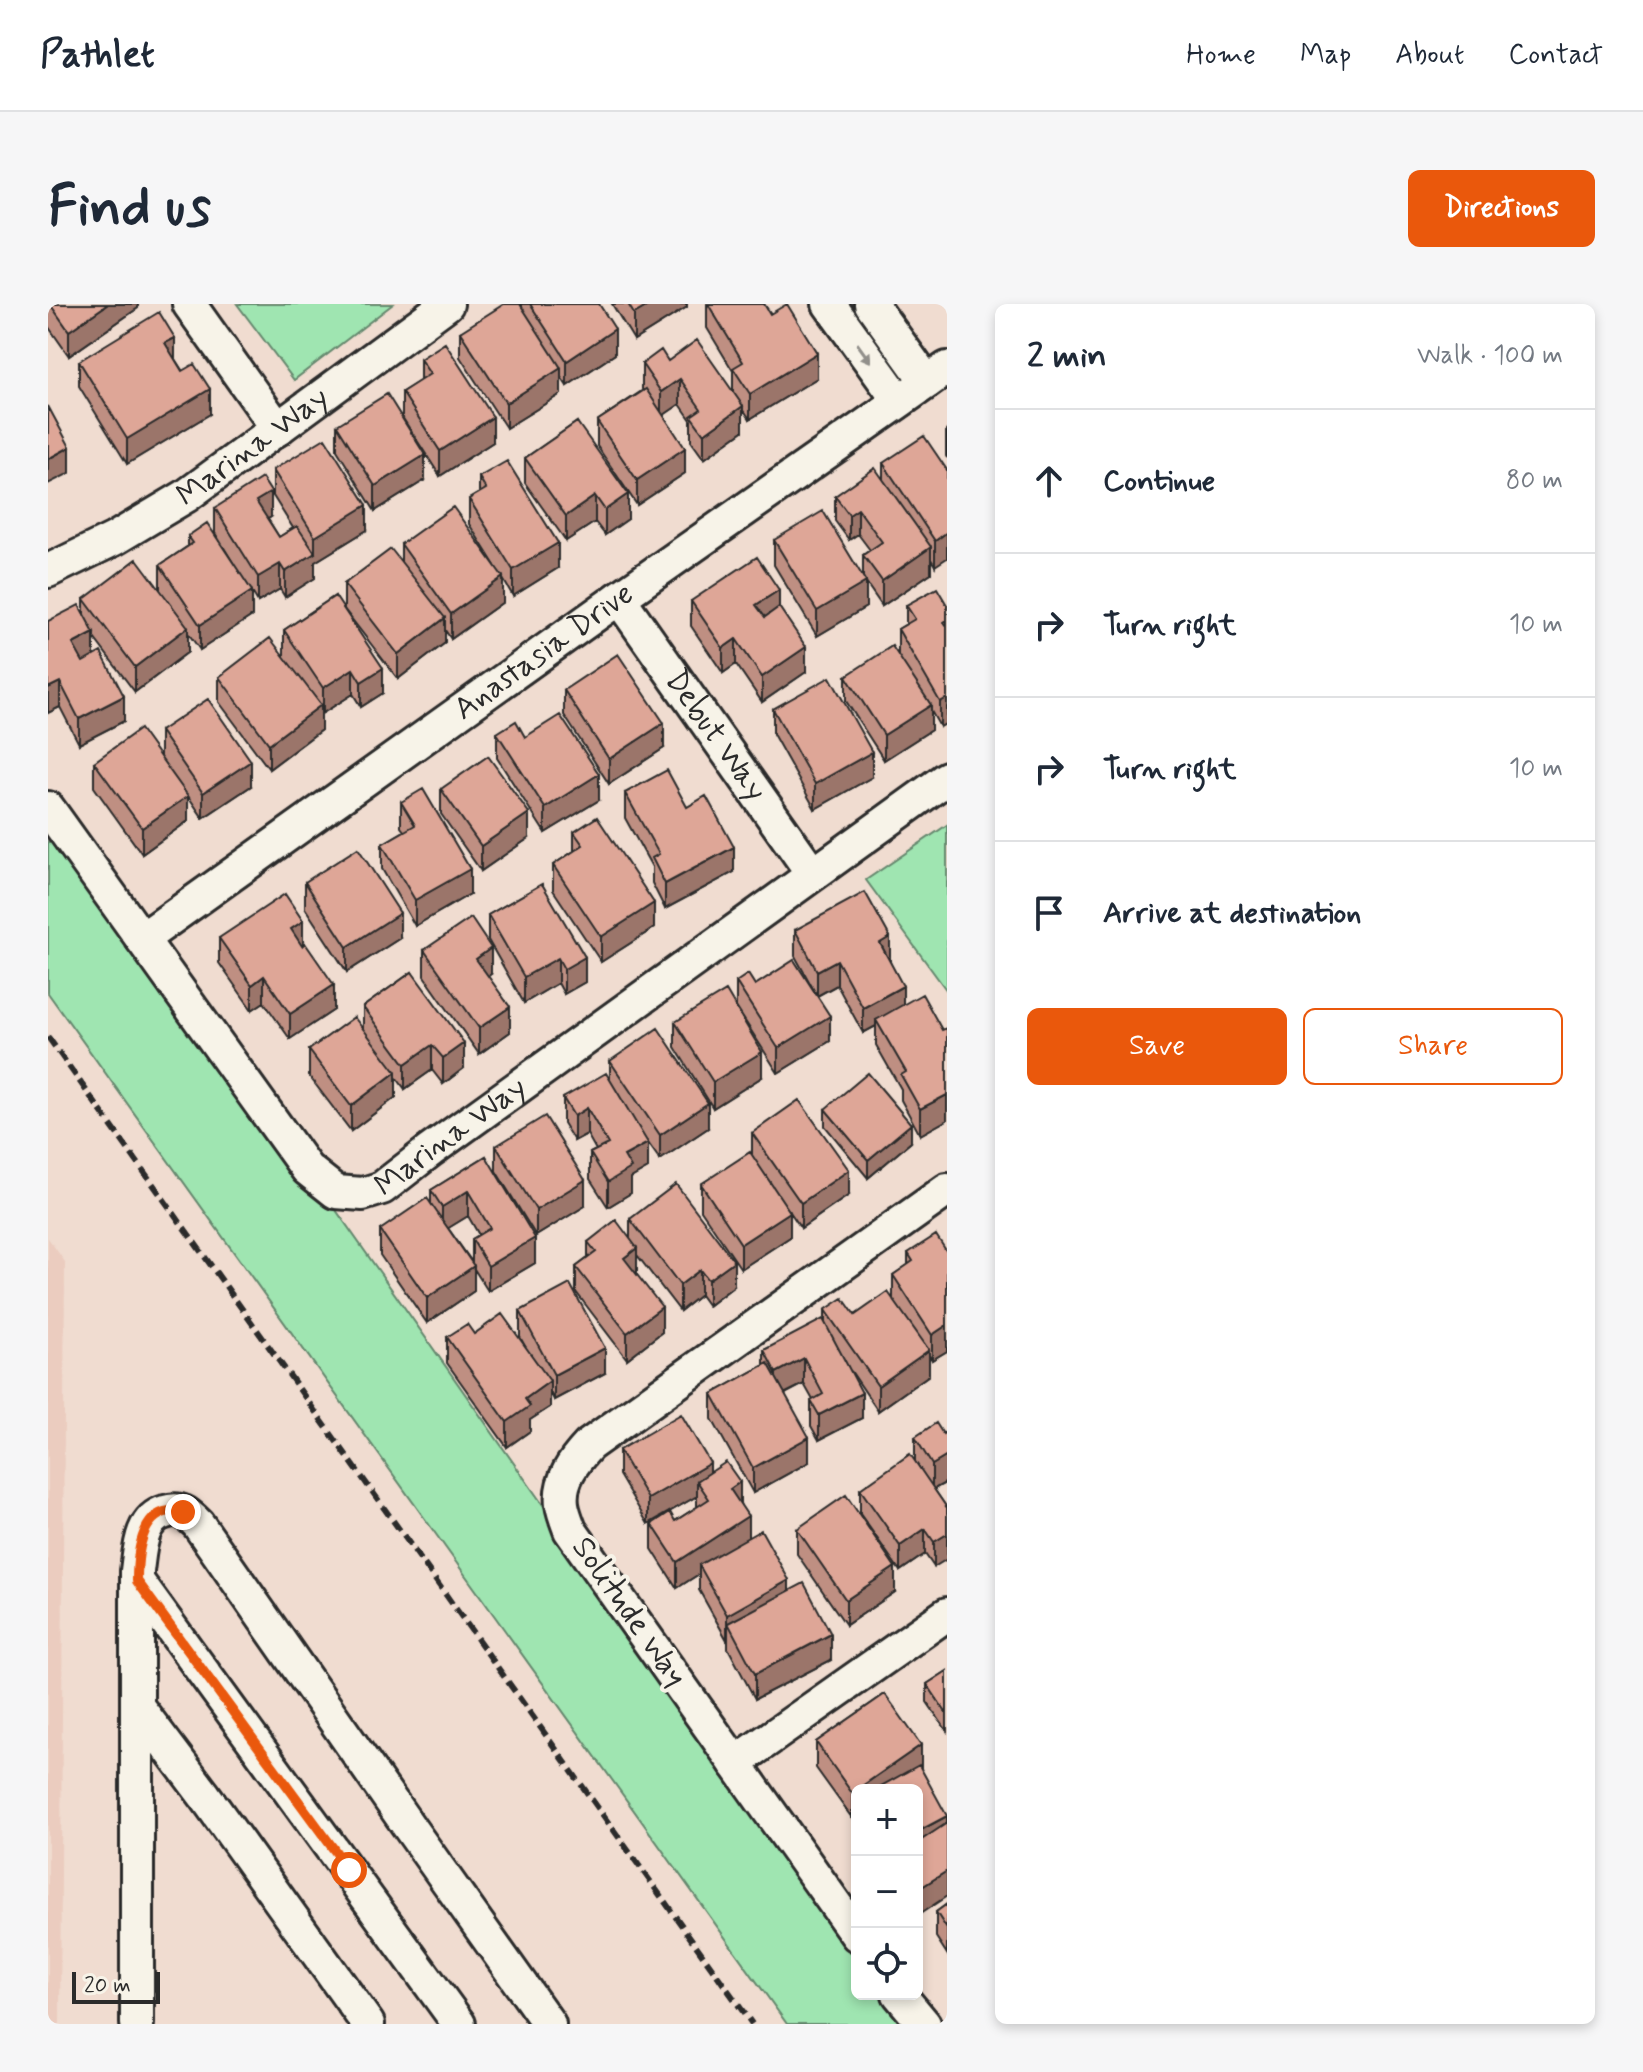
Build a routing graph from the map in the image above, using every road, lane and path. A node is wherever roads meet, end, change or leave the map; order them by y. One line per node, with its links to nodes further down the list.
1 (189, 304): 7 (street)
2 (447, 304): 7 (street, Marina Way)
3 (829, 304): 6 (street, one-way to 6)
4 (871, 304): 5 (street)
5 (937, 375): 6 (street, Anastasia Drive)
6 (899, 401): 9 (street, Anastasia Drive)
7 (278, 429): 8 (street, Marina Way)
8 (48, 571)
9 (619, 598): 12 (street, Debut Way); 13 (street, Anastasia Drive)
10 (947, 778): 12 (street, Marina Way)
11 (48, 808): 13 (street, Marina Way)
12 (813, 874): 13 (street, Marina Way)
13 (142, 939)
14 (947, 1190): 18 (street, Solitude Way)
15 (137, 1581): 17 (street); 23 (street); 24 (street)
16 (947, 1614): 18 (street)
17 (137, 1706): 21 (street); 22 (street)
18 (735, 1763): 19 (street, Solitude Way)
19 (852, 1928)
20 (904, 2000): 25 (street)
21 (137, 2024)
22 (368, 2024)
23 (459, 2024)
24 (549, 2024)
25 (924, 2024)

